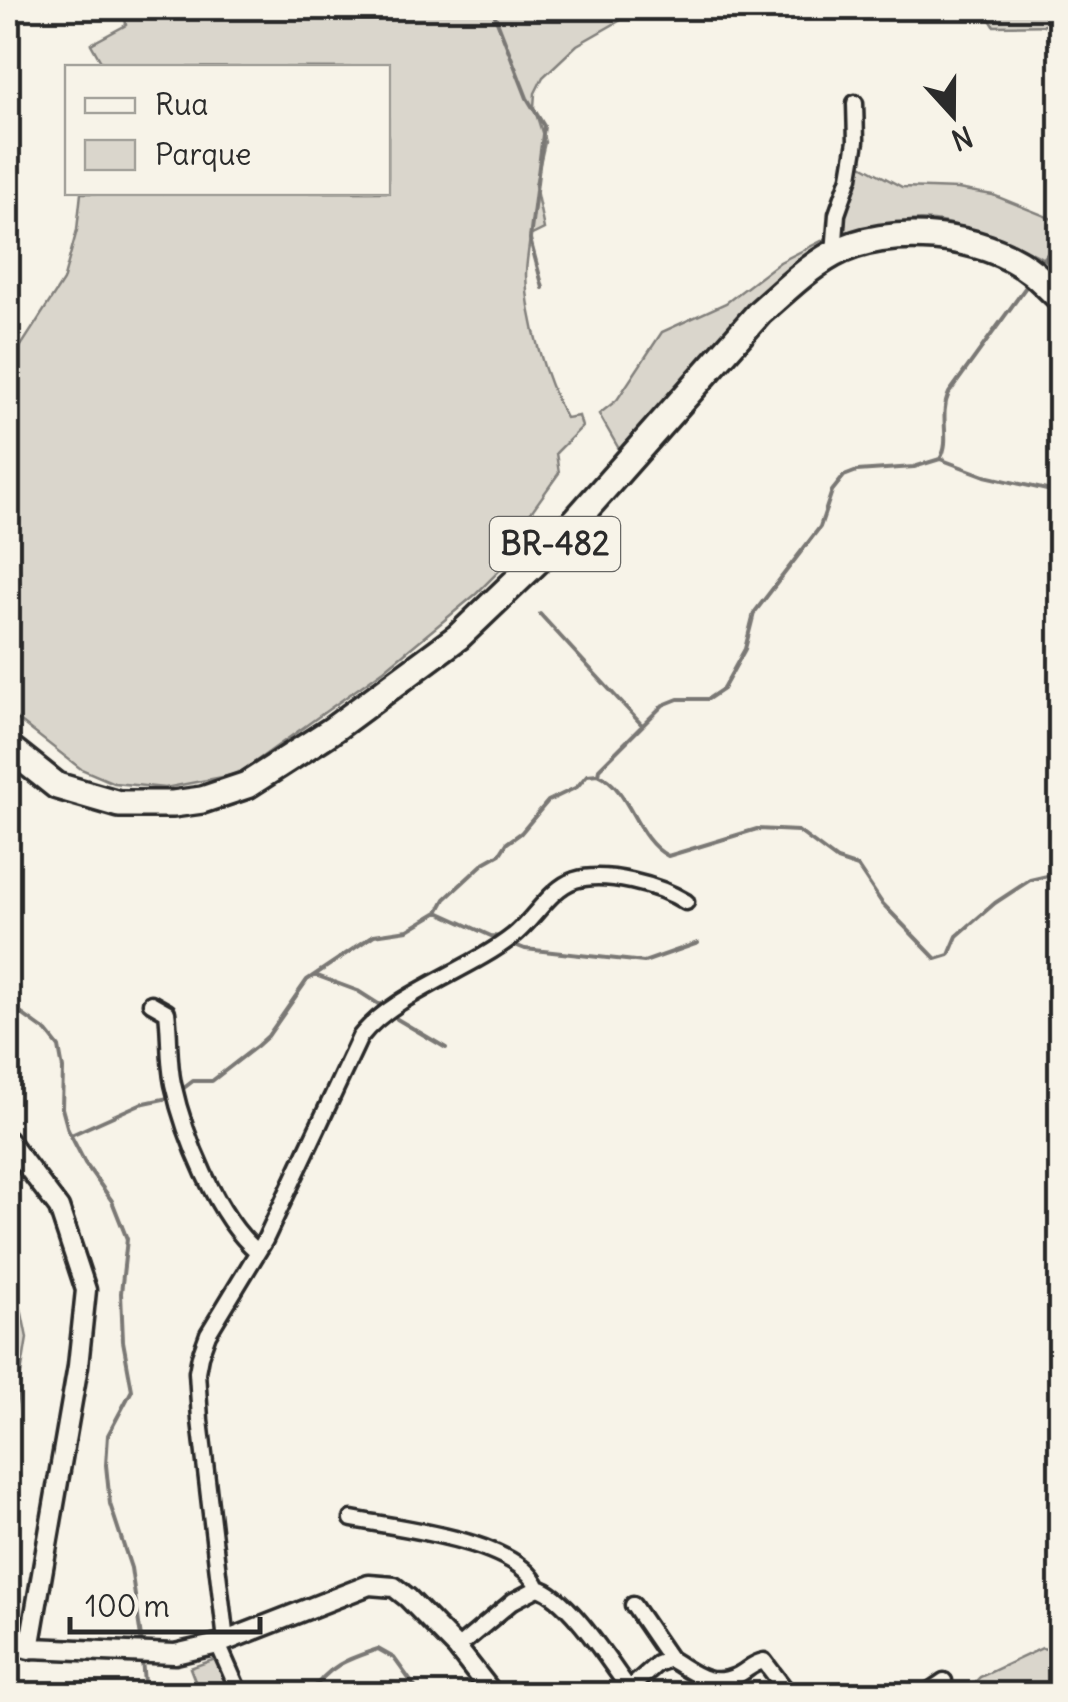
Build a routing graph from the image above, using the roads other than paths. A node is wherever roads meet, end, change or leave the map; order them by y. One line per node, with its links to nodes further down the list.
1 (856, 103): 2 (street)
2 (834, 254): 3 (highway, BR-482); 4 (highway, BR-482)
3 (1060, 298)
4 (8, 747)
5 (686, 902): 8 (street)
6 (151, 1004): 8 (street)
7 (8, 1141): 15 (street)
8 (258, 1251): 12 (street)
9 (352, 1519): 10 (street)
10 (538, 1588): 14 (street); 18 (street)
11 (633, 1605): 16 (street)
12 (222, 1642): 14 (street); 15 (street); 19 (street)
13 (8, 1647): 15 (street)
14 (457, 1648): 20 (street)
15 (29, 1649)
16 (670, 1660): 18 (street); 21 (street)
17 (944, 1681): 22 (street)
18 (631, 1692)
19 (240, 1694)
20 (493, 1694)
21 (789, 1694)
22 (925, 1694)

